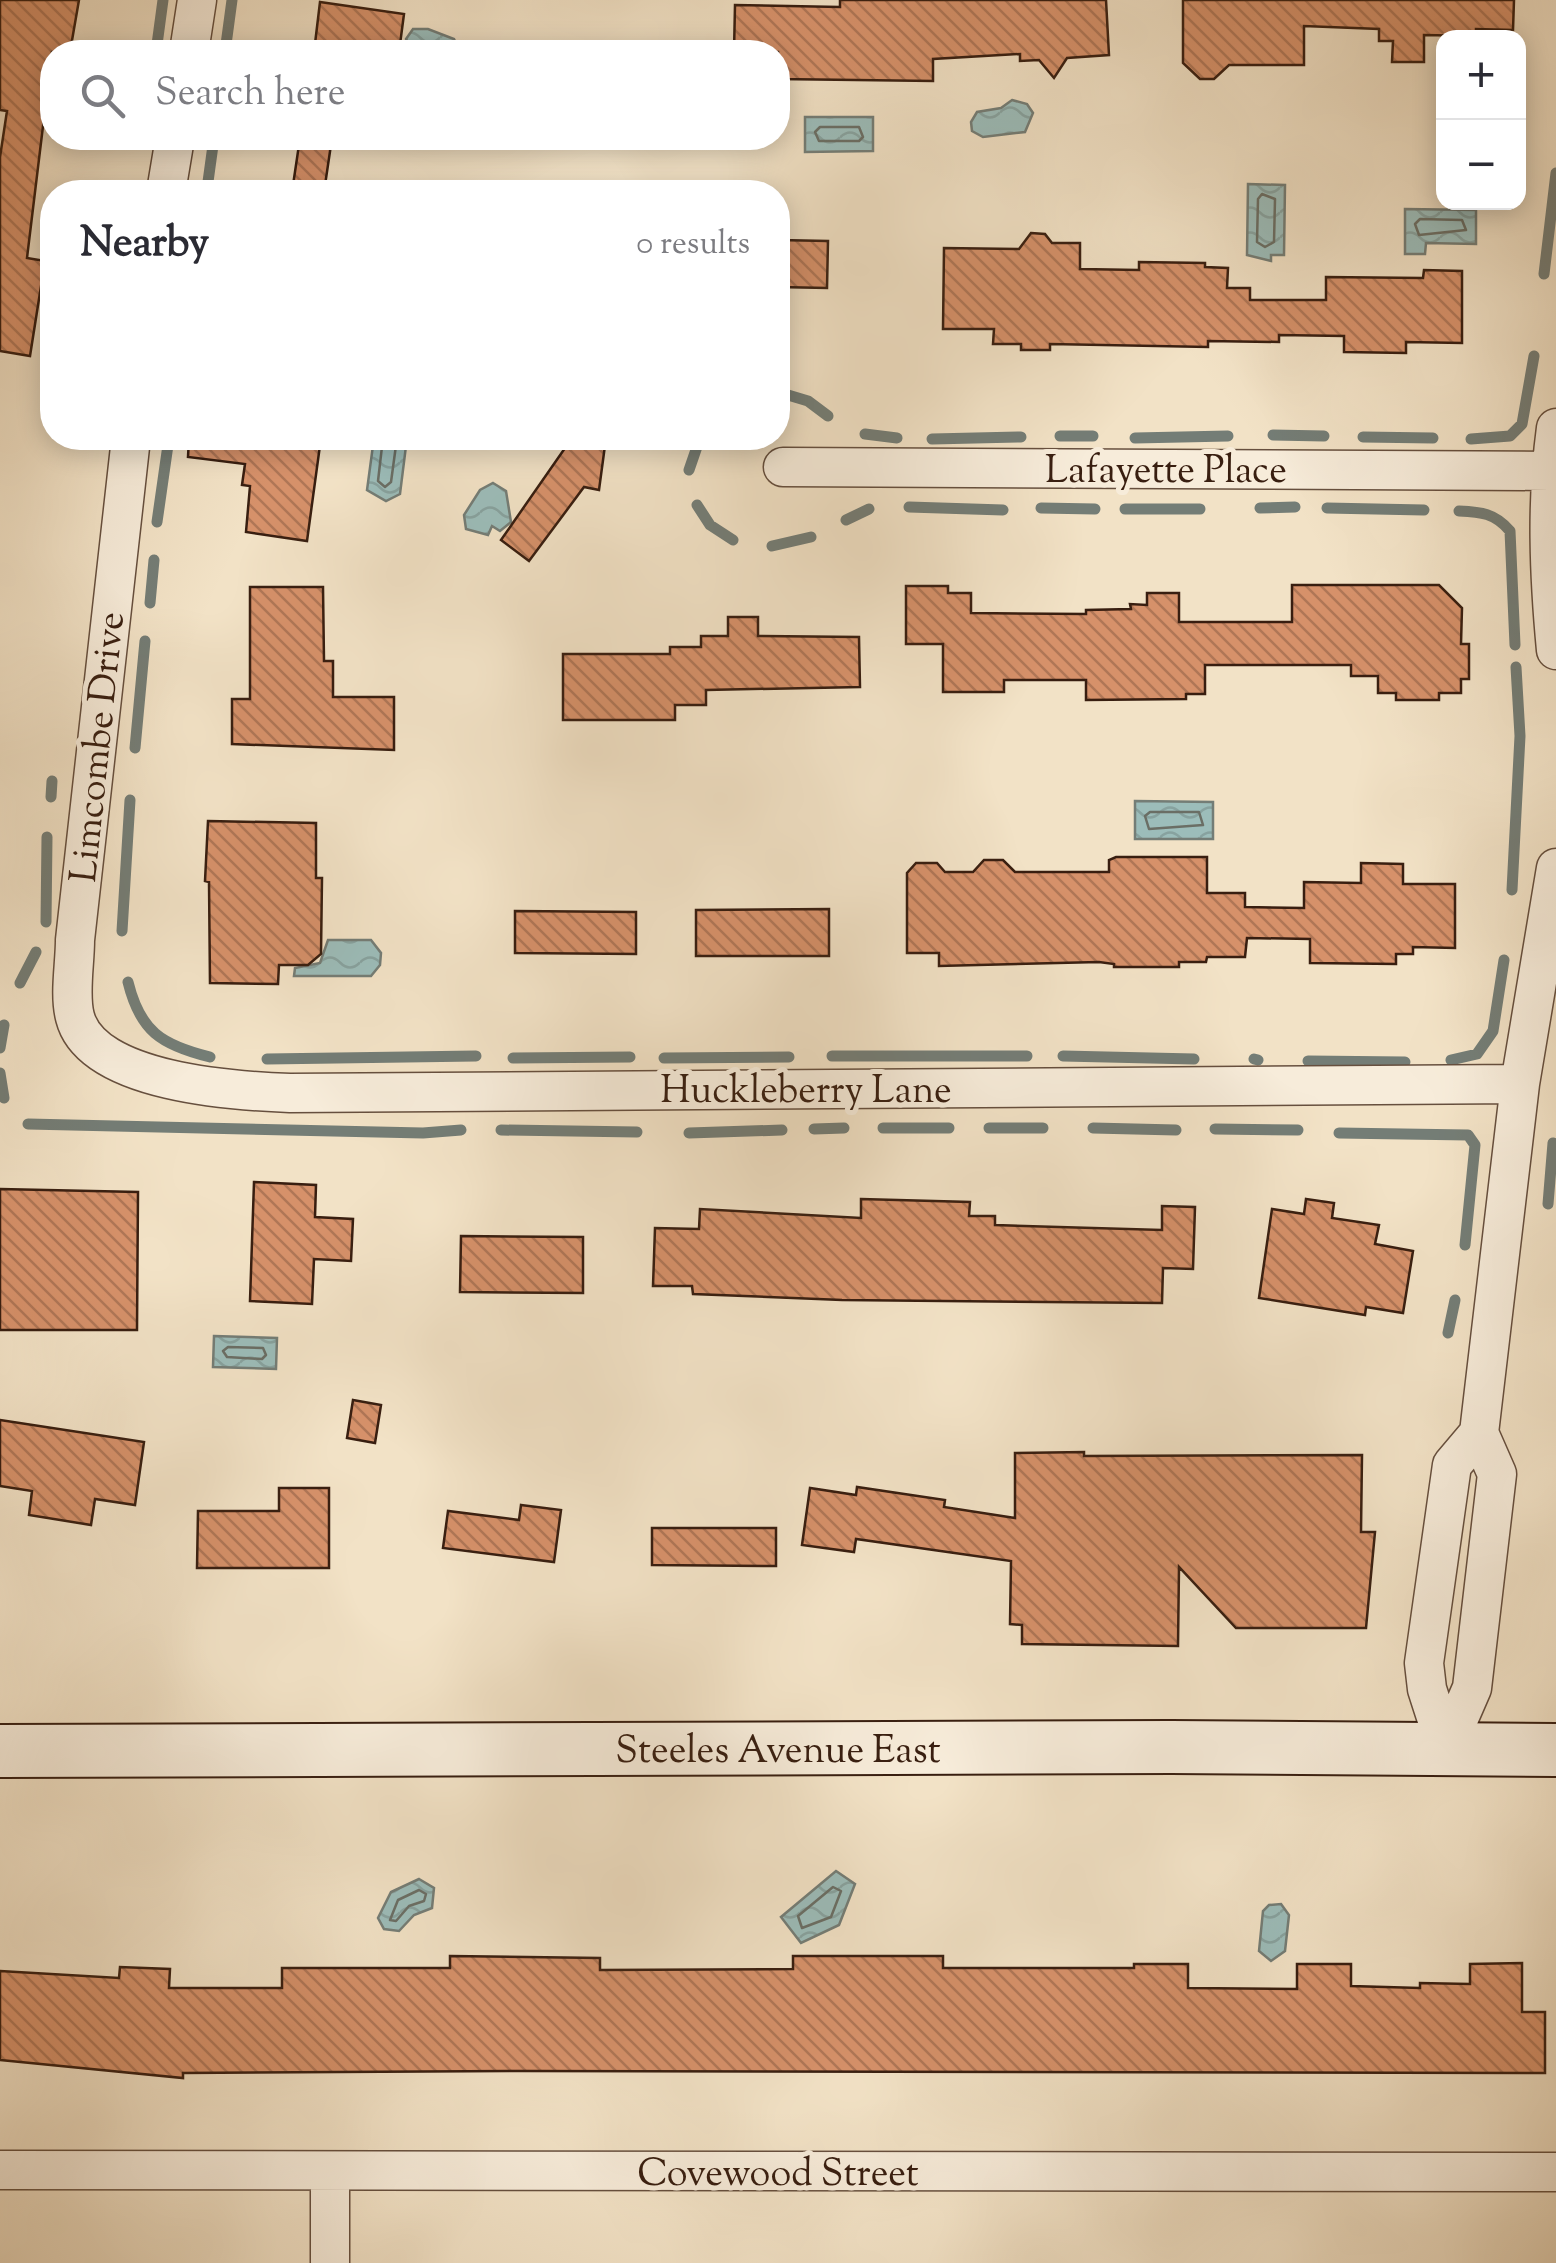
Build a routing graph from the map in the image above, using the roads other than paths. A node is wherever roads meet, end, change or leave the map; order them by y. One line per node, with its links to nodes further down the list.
1 (197, 0): 2 (street)
2 (190, 40)
3 (172, 150): 4 (street)
4 (168, 180)
5 (1556, 428): 8 (street)
6 (130, 450): 11 (street, Limcombe Drive)
7 (782, 467): 8 (street, Lafayette Place)
8 (1550, 471): 9 (street)
9 (1556, 650)
10 (1556, 868): 12 (street)
11 (99, 1048): 12 (street, Huckleberry Lane)
12 (1520, 1084): 13 (street)
13 (1479, 1433): 14 (street); 14 (street)
14 (1446, 1748): 15 (main road, Steeles Avenue East); 16 (main road, Steeles Avenue East)
15 (1556, 1750)
16 (0, 1751)
17 (0, 2170): 18 (street, Covewood Street)
18 (330, 2172): 19 (street, Covewood Street); 20 (street)
19 (1556, 2172)
20 (330, 2263)

